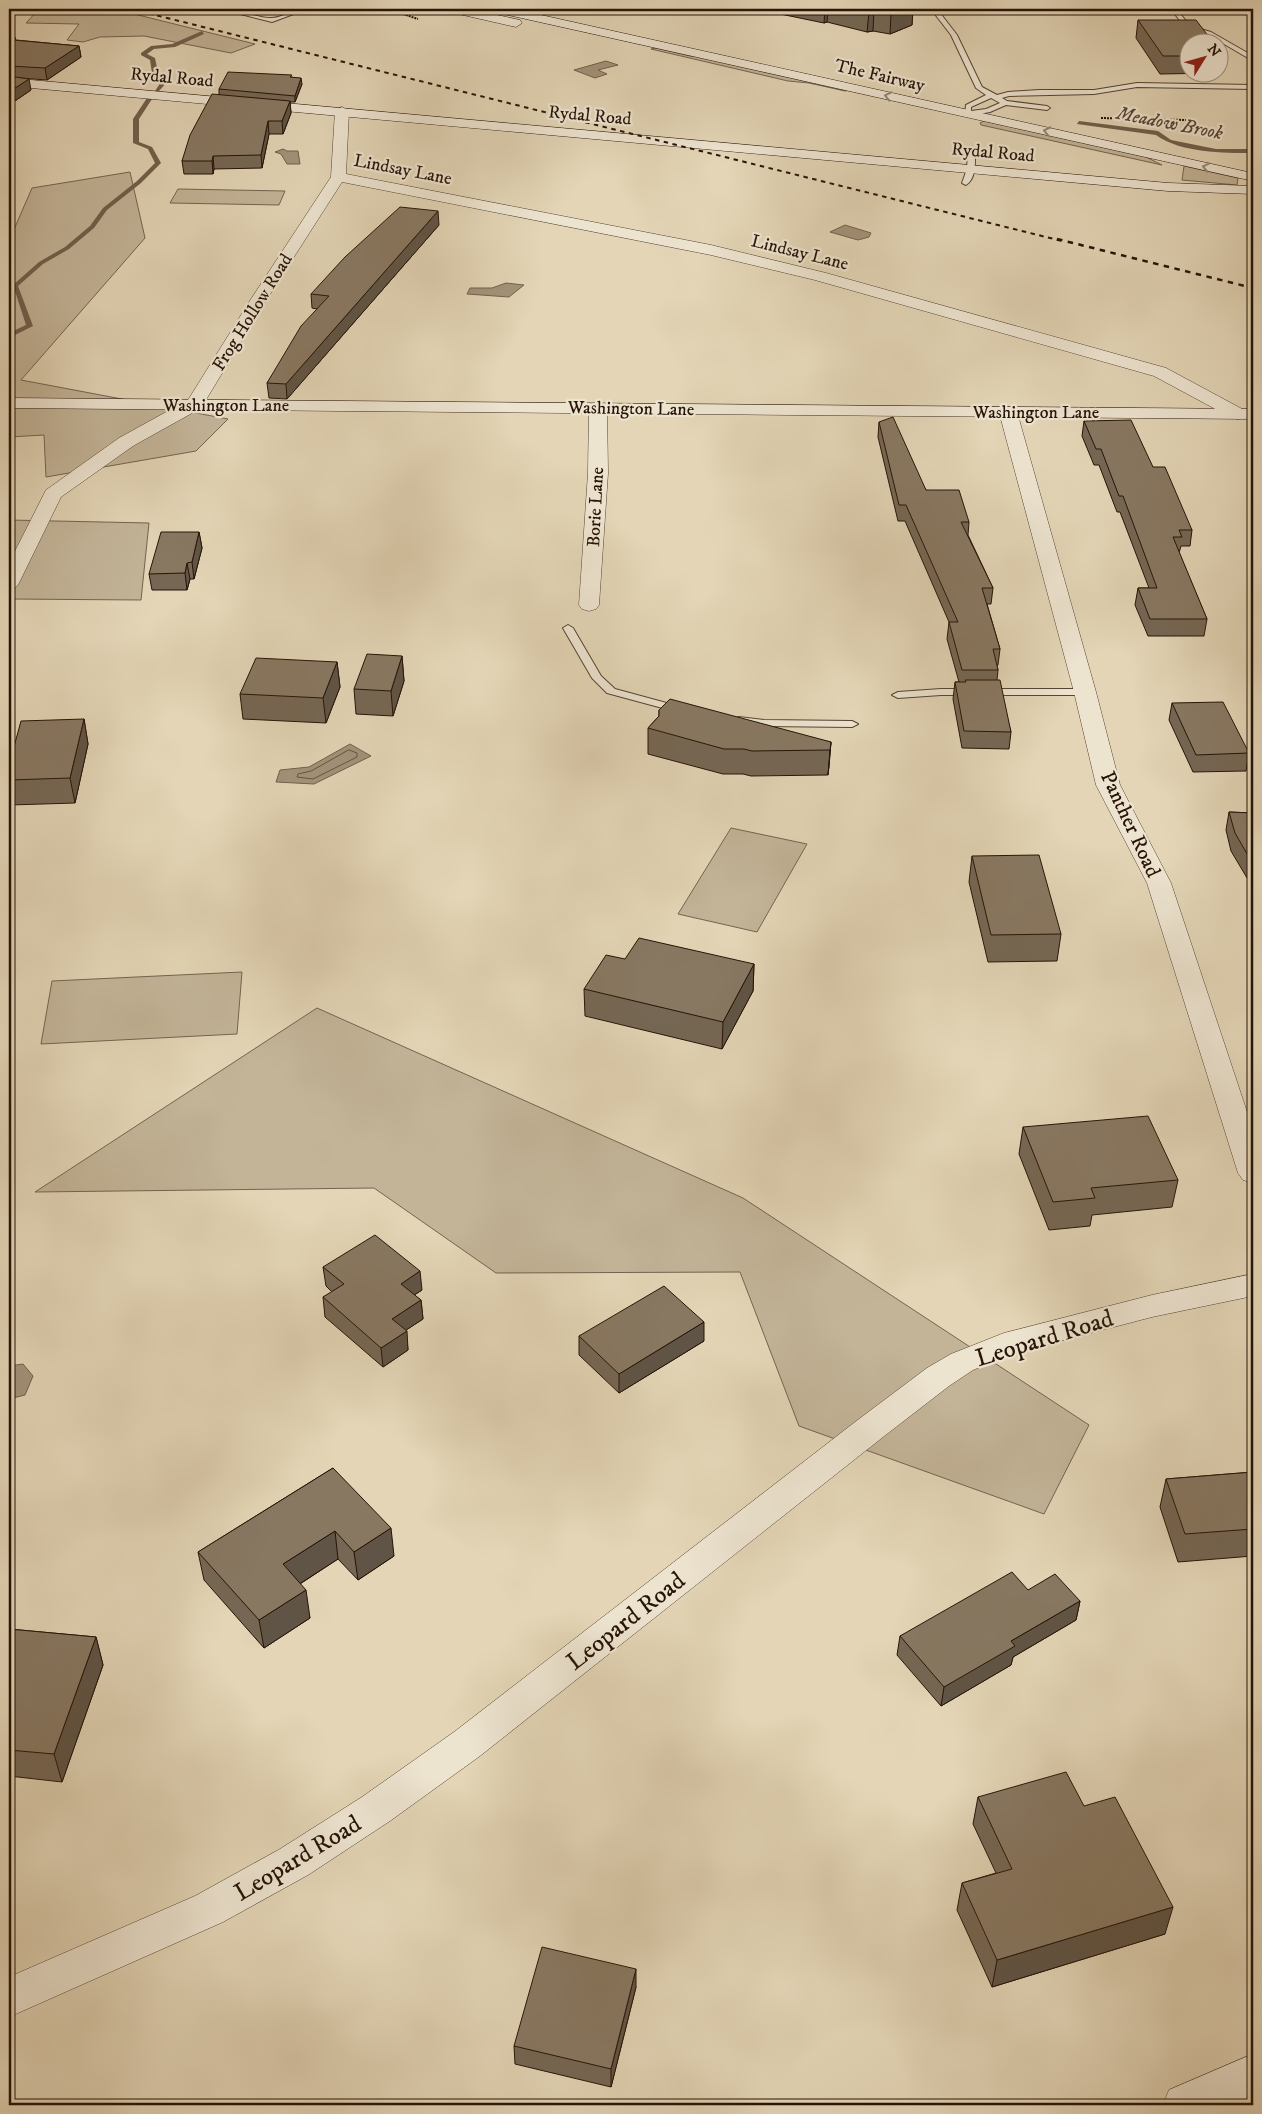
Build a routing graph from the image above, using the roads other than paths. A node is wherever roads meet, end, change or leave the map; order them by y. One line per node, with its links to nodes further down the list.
1 (224, 9): 2 (lane)
2 (304, 9)
3 (454, 9): 15 (street, The Fairway)
4 (499, 9): 14 (street, The Fairway, one-way to 4)
5 (934, 9): 10 (lane)
6 (1163, 9): 7 (lane)
7 (1253, 59)
8 (9, 82): 13 (street, Rydal Road)
9 (1253, 87): 10 (lane)
10 (993, 96): 11 (lane); 14 (lane)
11 (1005, 103): 12 (lane); 14 (lane)
12 (1047, 108)
13 (342, 111): 19 (street, Frog Hollow Road); 20 (street, Rydal Road)
14 (968, 114): 15 (street); 17 (street, The Fairway, one-way to 14)
15 (952, 122): 18 (street, The Fairway)
16 (971, 152): 20 (lane)
17 (1156, 156): 21 (street, The Fairway, one-way to 17); 22 (street)
18 (1143, 175): 20 (street, Rydal Road); 22 (street, Rydal Road)
19 (338, 176): 26 (street, Frog Hollow Road); 29 (street, Lindsay Lane)
20 (969, 176)
21 (1253, 178)
22 (1168, 187): 23 (street, Rydal Road); 24 (street, Rydal Road)
23 (1253, 190)
24 (1253, 198)
25 (9, 403): 26 (street, Washington Lane)
26 (195, 404): 27 (street, Washington Lane); 30 (street, Frog Hollow Road)
27 (598, 408): 28 (street, Washington Lane); 31 (street, Borie Lane)
28 (1008, 412): 29 (street, Washington Lane); 33 (street, Panther Road)
29 (1246, 414)
30 (9, 584)
31 (589, 605)
32 (568, 628): 35 (lane)
33 (1085, 692): 34 (lane); 38 (street, Panther Road)
34 (898, 695)
35 (690, 713)
36 (727, 718): 37 (lane)
37 (852, 724)
38 (1253, 1173)
39 (1253, 1285): 40 (street, Leopard Road)
40 (9, 1997)
41 (1253, 2075): 42 (street)
42 (1184, 2105)

